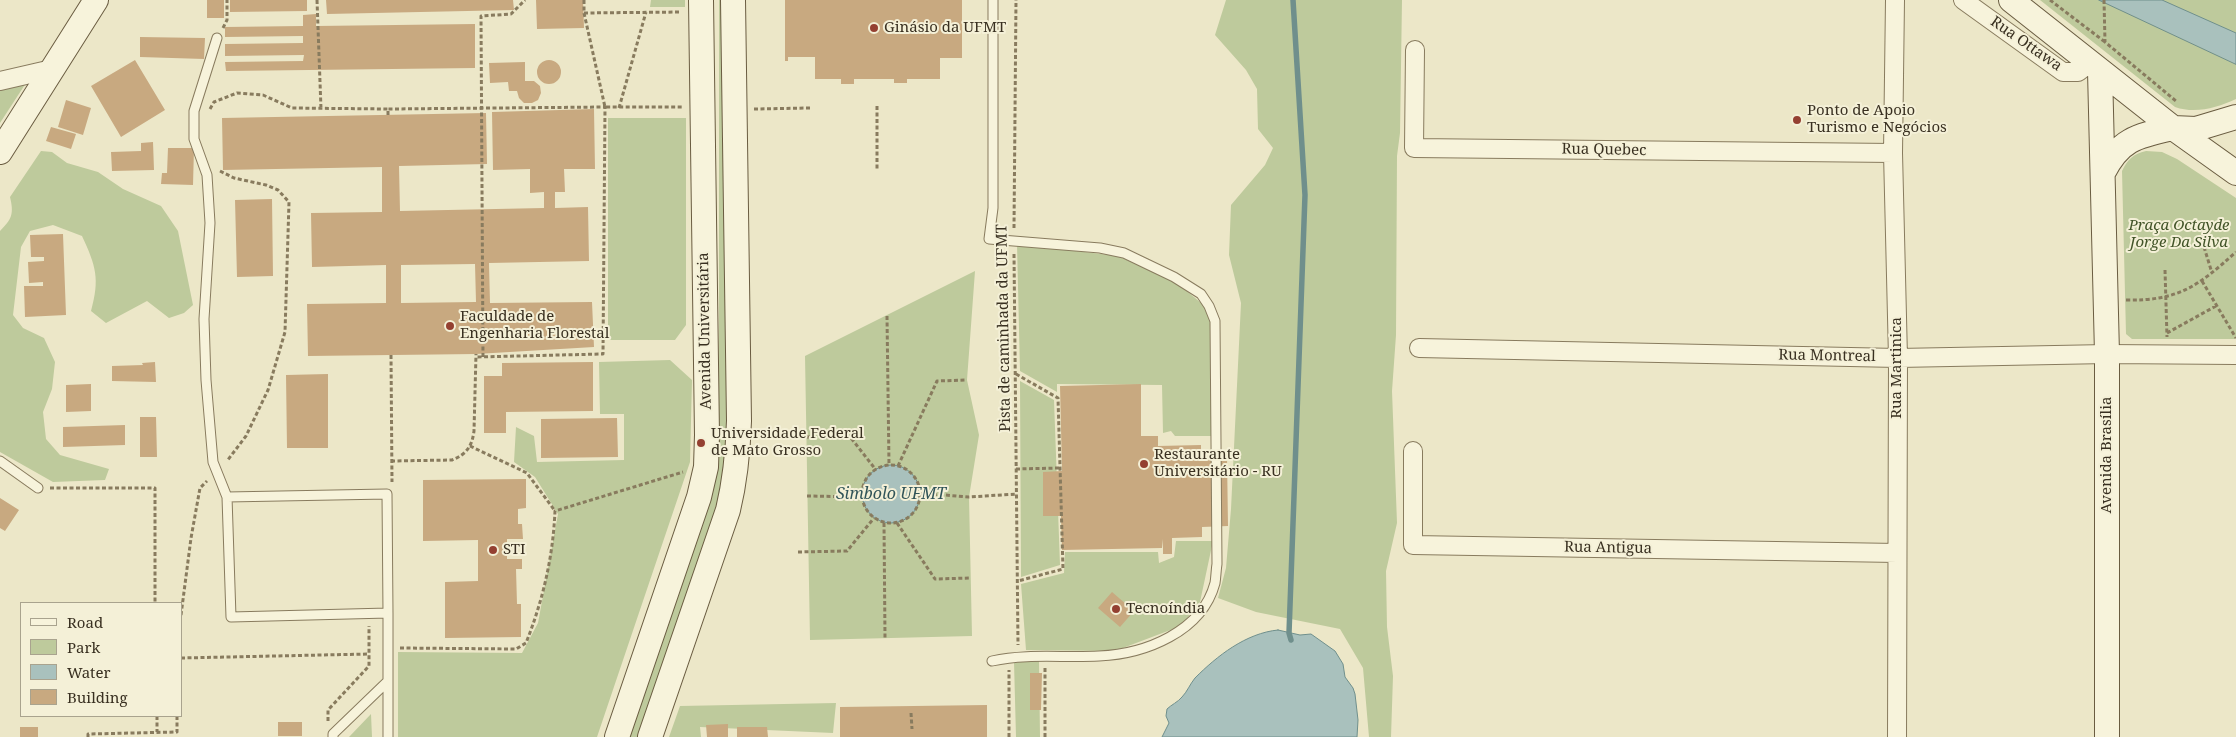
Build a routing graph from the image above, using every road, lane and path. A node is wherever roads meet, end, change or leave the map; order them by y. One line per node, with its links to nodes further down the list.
1 (96, 0): 20 (street)
2 (317, 0): 27 (path)
3 (525, 0): 24 (path)
4 (584, 0): 15 (path)
5 (733, 0): 115 (street)
6 (992, 0): 42 (lane)
7 (1016, 0): 42 (path, Pista de caminhada da UFMT)
8 (1895, 0): 37 (street, Rua Martinica)
9 (1963, 0): 19 (street, Rua Ottawa)
10 (2011, 0): 19 (street)
11 (2050, 0): 17 (path)
12 (2104, 0): 17 (path)
13 (692, 6): 14 (path); 114 (street, Avenida Universitária)
14 (646, 12): 15 (path); 28 (path)
15 (584, 13): 25 (path)
16 (217, 38): 74 (lane)
17 (2105, 42): 22 (path)
18 (1415, 50): 37 (street, Rua Quebec)
19 (2095, 67): 35 (street); 41 (street, Avenida Brasília)
20 (52, 69): 21 (street); 36 (street)
21 (0, 81)
22 (2180, 104)
23 (877, 106): 39 (path)
24 (481, 107): 25 (path); 30 (path); 60 (path)
25 (605, 107): 28 (path); 60 (path)
26 (684, 107): 28 (path)
27 (321, 108): 30 (path); 33 (path)
28 (619, 108)
29 (810, 108): 31 (path)
30 (388, 109): 32 (path)
31 (754, 109)
32 (388, 115)
33 (207, 116)
34 (2236, 117): 35 (street)
35 (2184, 129): 40 (street); 41 (street)
36 (0, 152)
37 (1893, 153): 61 (street, Rua Martinica)
38 (216, 169): 74 (path)
39 (877, 169)
40 (2236, 173)
41 (2103, 174): 57 (street, Avenida Brasília)
42 (1014, 241): 62 (path, Pista de caminhada da UFMT); 99 (lane)
43 (2204, 246): 46 (path)
44 (2236, 252): 46 (path)
45 (2165, 270): 48 (path)
46 (2212, 273): 47 (path)
47 (2202, 281): 48 (path); 50 (path)
48 (2166, 297): 49 (path); 53 (path)
49 (2124, 300)
50 (2216, 306): 52 (path); 53 (path)
51 (887, 316): 69 (path)
52 (2234, 331): 54 (path)
53 (2167, 334): 55 (path)
54 (2236, 338)
55 (2168, 339)
56 (1419, 348): 61 (street, Rua Montreal)
57 (2107, 354): 59 (street, Rua Montreal); 61 (street, Rua Montreal); 119 (street, Avenida Brasília)
58 (391, 355): 68 (path)
59 (2236, 356)
60 (483, 357): 65 (path)
61 (1898, 358): 88 (street, Rua Martinica)
62 (1016, 374): 71 (path); 72 (path, Pista de caminhada da UFMT)
63 (967, 380): 70 (path)
64 (806, 437): 73 (path)
65 (470, 446): 68 (path); 83 (path)
66 (1413, 451): 88 (street, Rua Antigua)
67 (0, 461): 77 (lane)
68 (391, 461): 76 (path)
69 (890, 465): 70 (path); 73 (path)
70 (898, 466): 78 (path)
71 (1060, 468): 72 (path); 90 (path)
72 (1016, 469): 79 (path, Pista de caminhada da UFMT)
73 (876, 470): 82 (path)
74 (217, 471): 81 (lane); 92 (path)
75 (686, 471): 83 (path)
76 (392, 484)
77 (38, 488): 91 (path)
78 (920, 493): 79 (path); 86 (path)
79 (1017, 494): 90 (path, Pista de caminhada da UFMT)
80 (807, 496): 82 (path)
81 (227, 497): 93 (lane); 94 (lane)
82 (862, 497): 84 (path)
83 (555, 511): 96 (path)
84 (874, 518): 85 (path); 87 (path)
85 (884, 523): 86 (path); 95 (path)
86 (897, 523): 89 (path)
87 (798, 552)
88 (1897, 553): 118 (street, Rua Martinica)
89 (970, 578)
90 (1018, 582): 98 (path, Pista de caminhada da UFMT)
91 (155, 602)
92 (182, 608)
93 (368, 614): 94 (lane); 97 (path)
94 (388, 614): 96 (lane)
95 (885, 638)
96 (388, 649): 102 (lane)
97 (369, 654): 100 (path); 106 (path)
98 (1014, 656): 99 (lane); 101 (lane); 116 (path, Pista de caminhada da UFMT)
99 (1045, 657): 117 (path)
100 (182, 658)
101 (992, 661)
102 (388, 681): 112 (lane); 113 (lane)
103 (911, 714): 107 (path)
104 (156, 717): 109 (path)
105 (177, 717): 109 (path)
106 (328, 728)
107 (912, 730)
108 (141, 732): 109 (path); 110 (path); 111 (path)
109 (157, 732)
110 (88, 737)
111 (142, 737)
112 (333, 737)
113 (388, 737)
114 (617, 737)
115 (650, 737)
116 (1009, 737)
117 (1045, 737)
118 (1897, 737)
119 (2108, 737)

